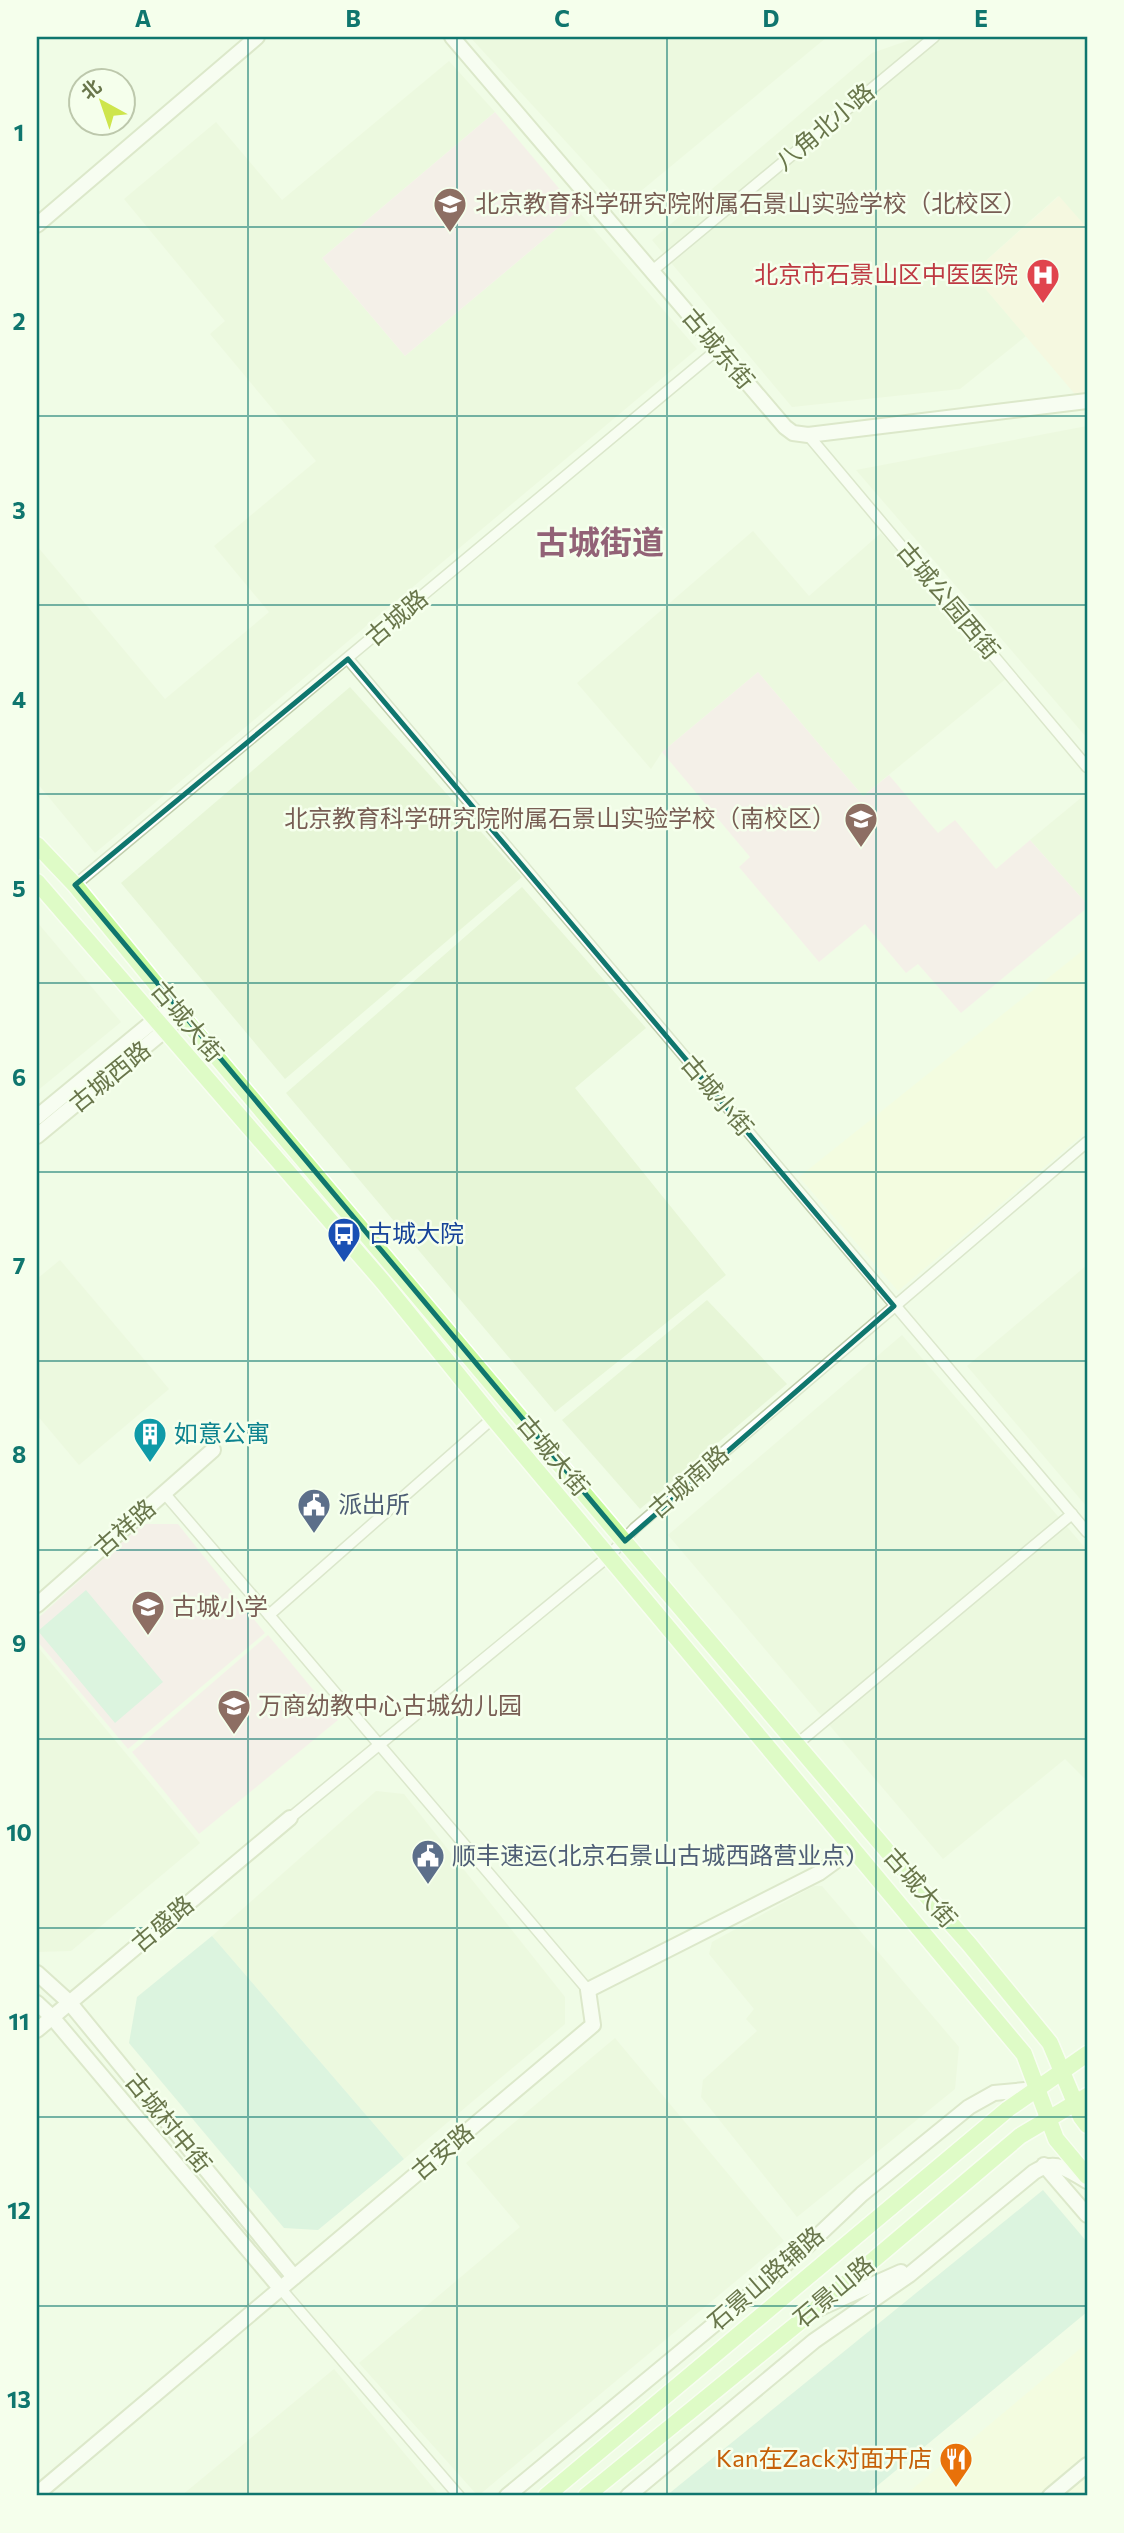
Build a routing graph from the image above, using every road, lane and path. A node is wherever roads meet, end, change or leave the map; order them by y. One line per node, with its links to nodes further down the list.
1 (257, 37): 4 (street)
2 (452, 37): 5 (street, 古城东街)
3 (934, 37): 5 (street, 八角北小路)
4 (37, 225)
5 (652, 271): 6 (street, 古城东街)
6 (718, 349): 8 (street, 古城东街); 9 (street, 古城路)
7 (1087, 401): 8 (street)
8 (808, 435): 10 (street, 古城公园西街)
9 (348, 659): 13 (street, 古城路); 19 (street, 古城小街)
10 (1087, 768)
11 (37, 845): 13 (main road, 古城大街)
12 (37, 882): 15 (main road, 古城大街)
13 (75, 886): 14 (main road, 古城大街)
14 (177, 1011): 15 (street, 古城西路); 25 (main road, 古城大街)
15 (161, 1025): 16 (street, 古城西路); 17 (street, 古城西路); 20 (main road, 古城大街)
16 (37, 1117)
17 (37, 1136)
18 (1087, 1142): 19 (street, 古城南路)
19 (894, 1306): 23 (street, 古城小街); 25 (street, 古城南路)
20 (493, 1418): 26 (main road, 古城大街); 28 (street)
21 (213, 1450): 22 (street, 古祥路)
22 (165, 1494): 27 (street, 古祥路); 28 (street)
23 (1072, 1514): 24 (street, 古城小街); 29 (street)
24 (1087, 1532)
25 (625, 1541): 26 (street, 古城南路); 29 (main road, 古城大街)
26 (609, 1556): 30 (street, 古城南路); 32 (main road, 古城大街)
27 (37, 1605)
28 (269, 1615): 30 (street)
29 (797, 1744): 40 (main road, 古城大街)
30 (379, 1745): 31 (street, 古城南路); 34 (street)
31 (289, 1818): 36 (street, 古盛路)
32 (852, 1849): 34 (street); 41 (main road, 古城大街)
33 (37, 1973): 36 (street, 古城村中街)
34 (588, 1990): 49 (street, 古安路)
35 (37, 2003): 37 (street, 古城村中街)
36 (69, 2003): 37 (street, 古盛路); 49 (street, 古城村中街)
37 (52, 2017): 38 (street, 古盛路); 50 (street, 古城村中街)
38 (37, 2030)
39 (1087, 2054): 40 (main road)
40 (1062, 2071): 41 (main road, 石景山路); 42 (main road, 古城大街)
41 (1036, 2089): 43 (main road, 古城大街); 55 (street, 石景山路辅路); 56 (main road, 石景山路)
42 (1081, 2099): 43 (main road, 石景山路); 44 (main road, 古城大街)
43 (1048, 2119): 46 (main road, 古城大街); 51 (main road, 石景山路)
44 (1087, 2125)
45 (1044, 2165): 46 (street); 47 (street); 48 (street)
46 (1087, 2179)
47 (1087, 2215)
48 (937, 2251): 51 (street); 58 (street)
49 (294, 2277): 50 (street, 古安路)
50 (281, 2289): 53 (street, 古安路); 54 (street)
51 (813, 2311): 57 (main road, 石景山路)
52 (1087, 2465): 59 (street)
53 (37, 2494)
54 (459, 2496)
55 (507, 2496)
56 (546, 2496)
57 (586, 2496)
58 (628, 2496)
59 (1050, 2496)

